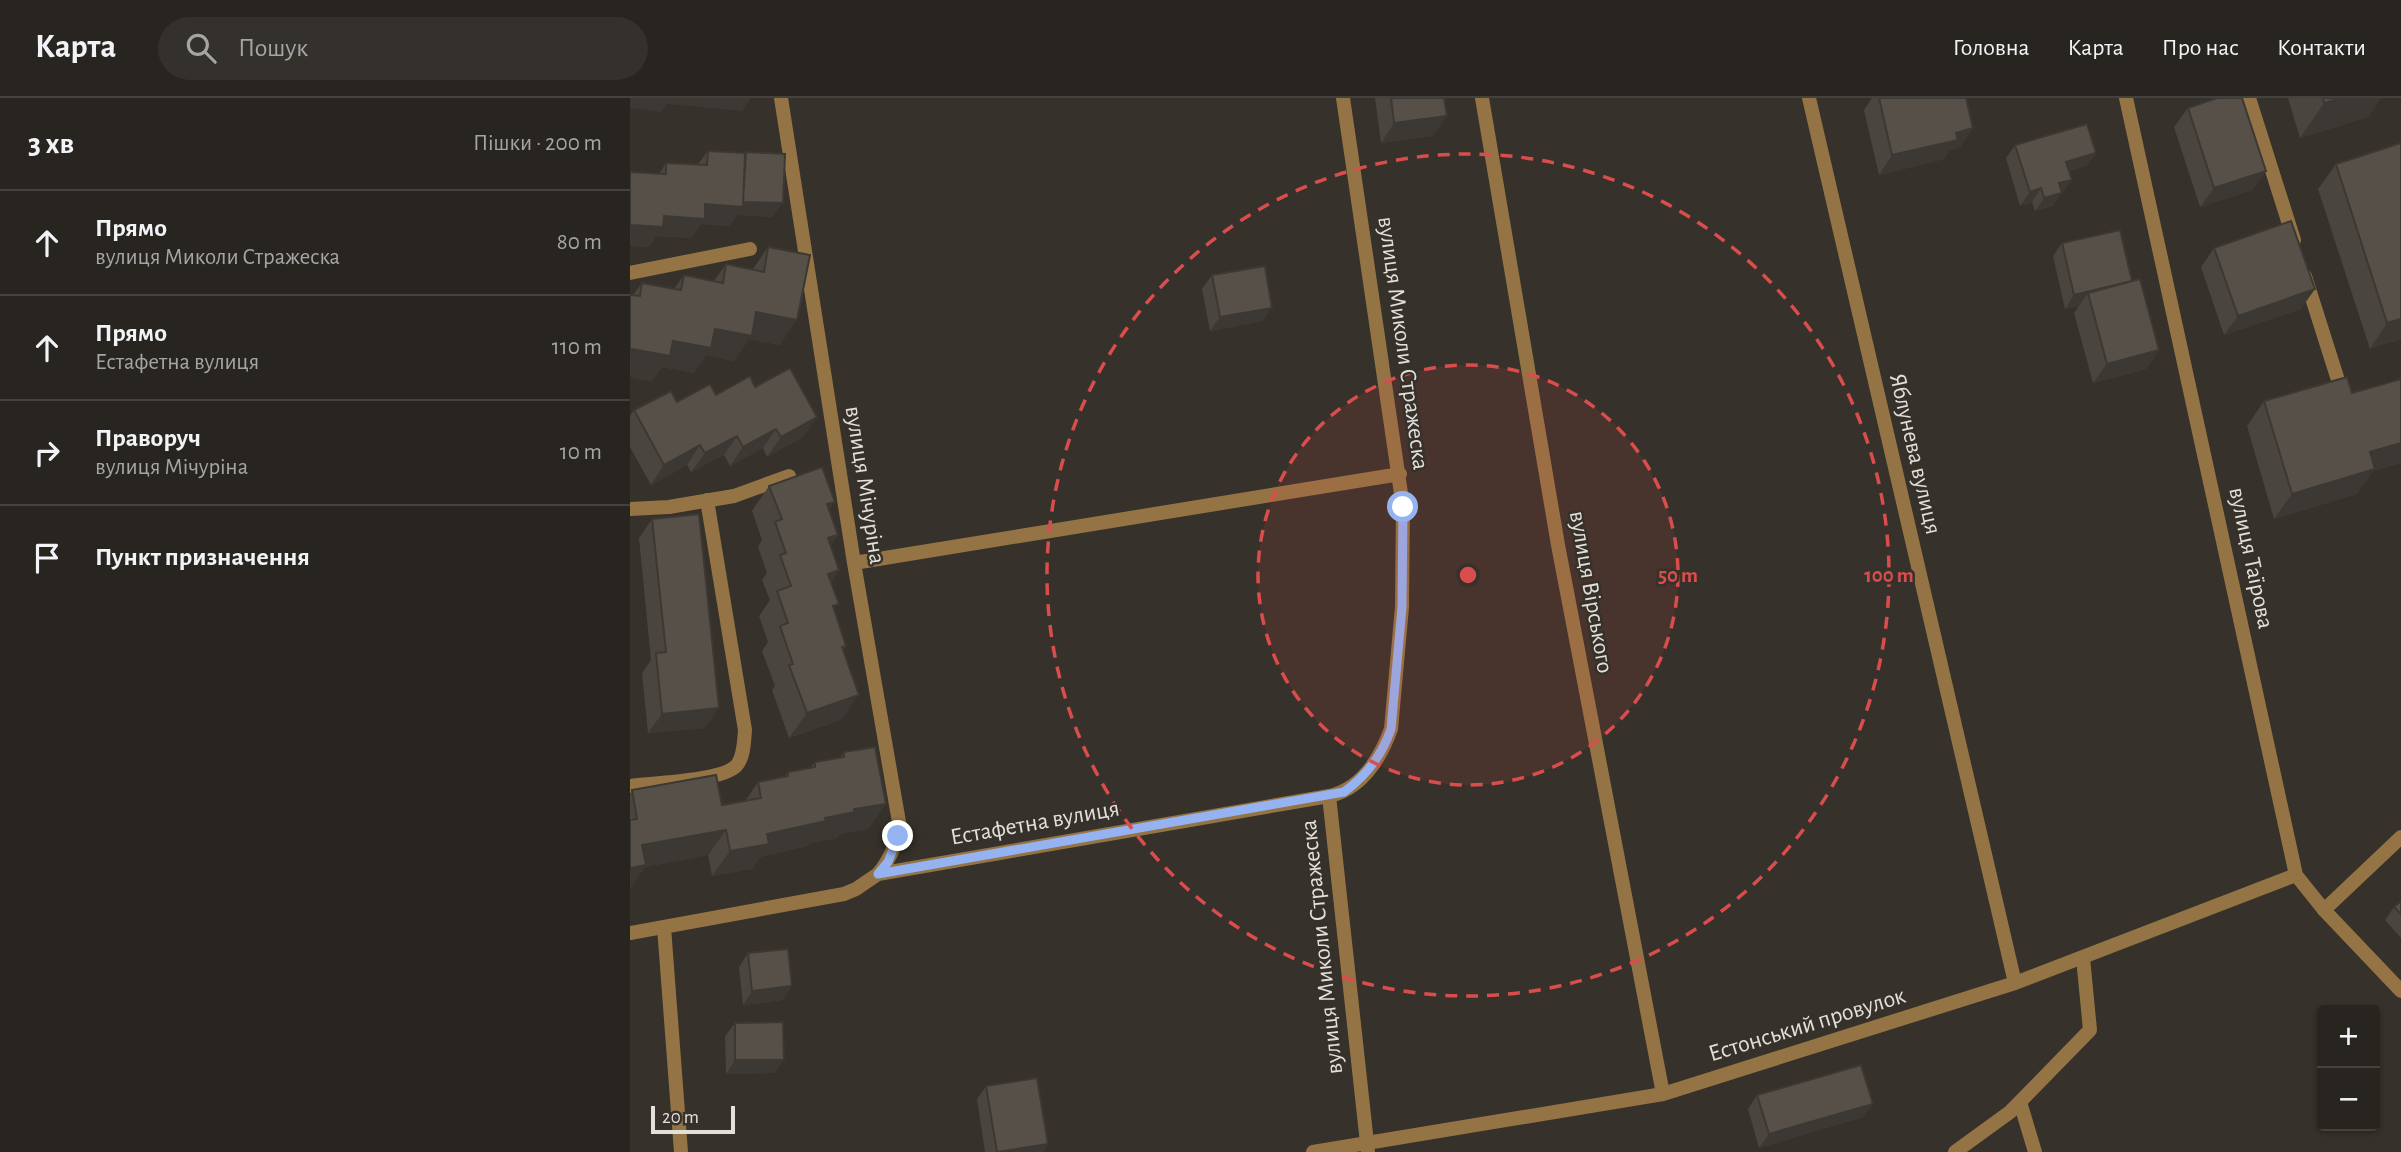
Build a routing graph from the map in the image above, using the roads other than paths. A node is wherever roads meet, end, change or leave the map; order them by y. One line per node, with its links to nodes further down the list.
1 (781, 98): 14 (street, вулиця Мічуріна)
2 (1343, 98): 10 (street, вулиця Миколи Стражеска)
3 (1482, 98): 26 (street, вулиця Вірського)
4 (1810, 98): 24 (street, Яблунева вулиця)
5 (2126, 98): 19 (street, вулиця Таїрова)
6 (2249, 98): 9 (street)
7 (750, 249): 8 (street)
8 (630, 273)
9 (2337, 377)
10 (1400, 474): 14 (street); 16 (street, вулиця Миколи Стражеска)
11 (789, 476): 12 (street)
12 (707, 500): 13 (street); 15 (street)
13 (630, 509)
14 (854, 563): 18 (street, вулиця Мічуріна)
15 (630, 786)
16 (1329, 796): 18 (street, Естафетна вулиця); 28 (street, вулиця Миколи Стражеска)
17 (2401, 837): 20 (street)
18 (878, 874): 21 (street, Естафетна вулиця)
19 (2297, 876): 20 (street, вулиця Таїрова); 23 (street, Естонський провулок)
20 (2324, 910): 25 (street, вулиця Таїрова)
21 (664, 927): 22 (street, Естафетна вулиця); 29 (street)
22 (630, 933)
23 (2083, 958): 24 (street, Естонський провулок); 27 (street)
24 (2015, 984): 26 (street, Естонський провулок)
25 (2401, 991)
26 (1663, 1094): 28 (street, Естонський провулок)
27 (2020, 1102): 31 (street); 32 (street)
28 (1367, 1148): 30 (street, Естонський провулок)
29 (681, 1152)
30 (1313, 1152)
31 (1955, 1152)
32 (2035, 1152)

